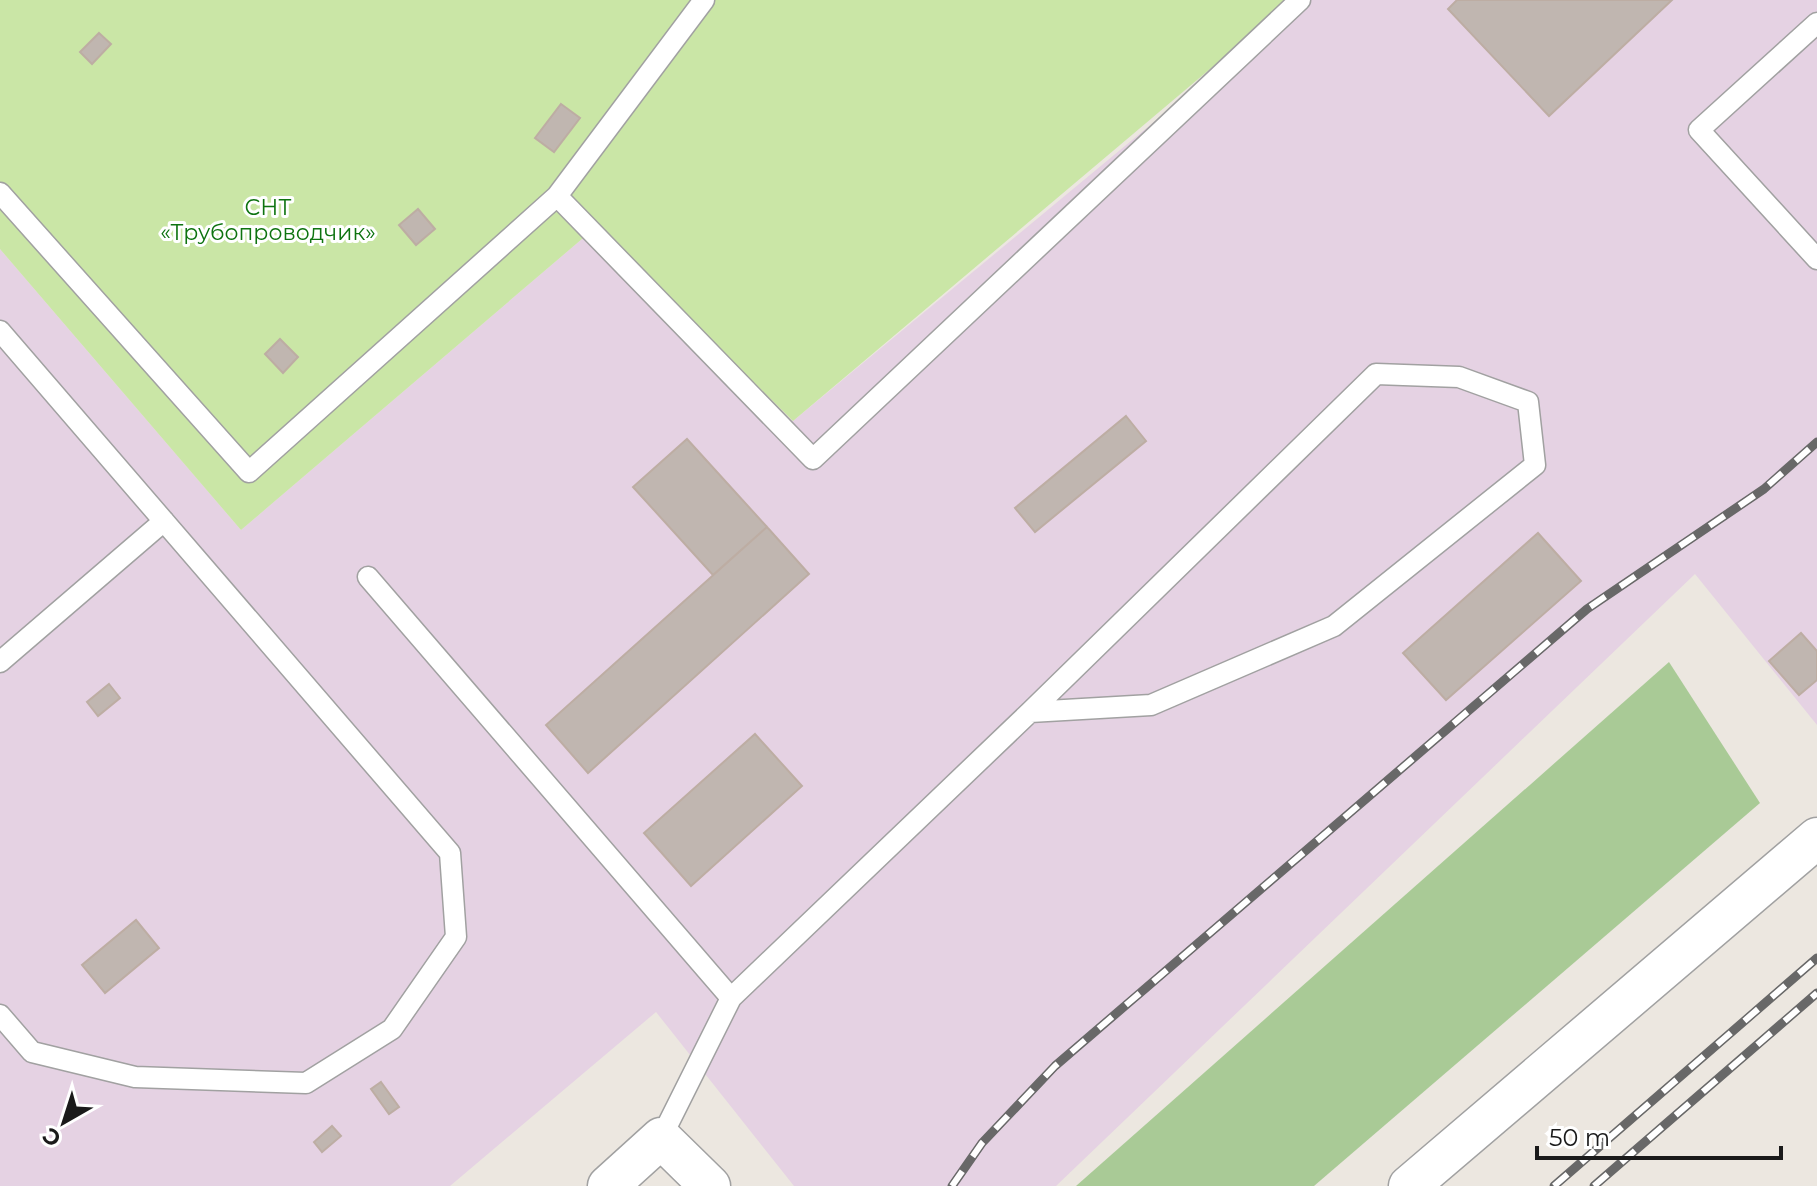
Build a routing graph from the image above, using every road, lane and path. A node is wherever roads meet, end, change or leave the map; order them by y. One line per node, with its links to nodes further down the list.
1 (704, 0): 5 (lane)
2 (1300, 0): 5 (lane)
3 (1817, 23): 6 (lane)
4 (0, 193): 5 (lane)
5 (557, 196)
6 (1817, 259)
7 (0, 331): 8 (lane)
8 (164, 521): 10 (lane); 14 (lane)
9 (368, 577): 13 (lane)
10 (0, 662)
11 (1030, 712): 11 (lane); 13 (lane)
12 (1817, 838): 18 (street)
13 (731, 998): 15 (lane)
14 (0, 1015)
15 (661, 1138): 16 (street); 17 (street)
16 (608, 1186)
17 (710, 1186)
18 (1409, 1186)

